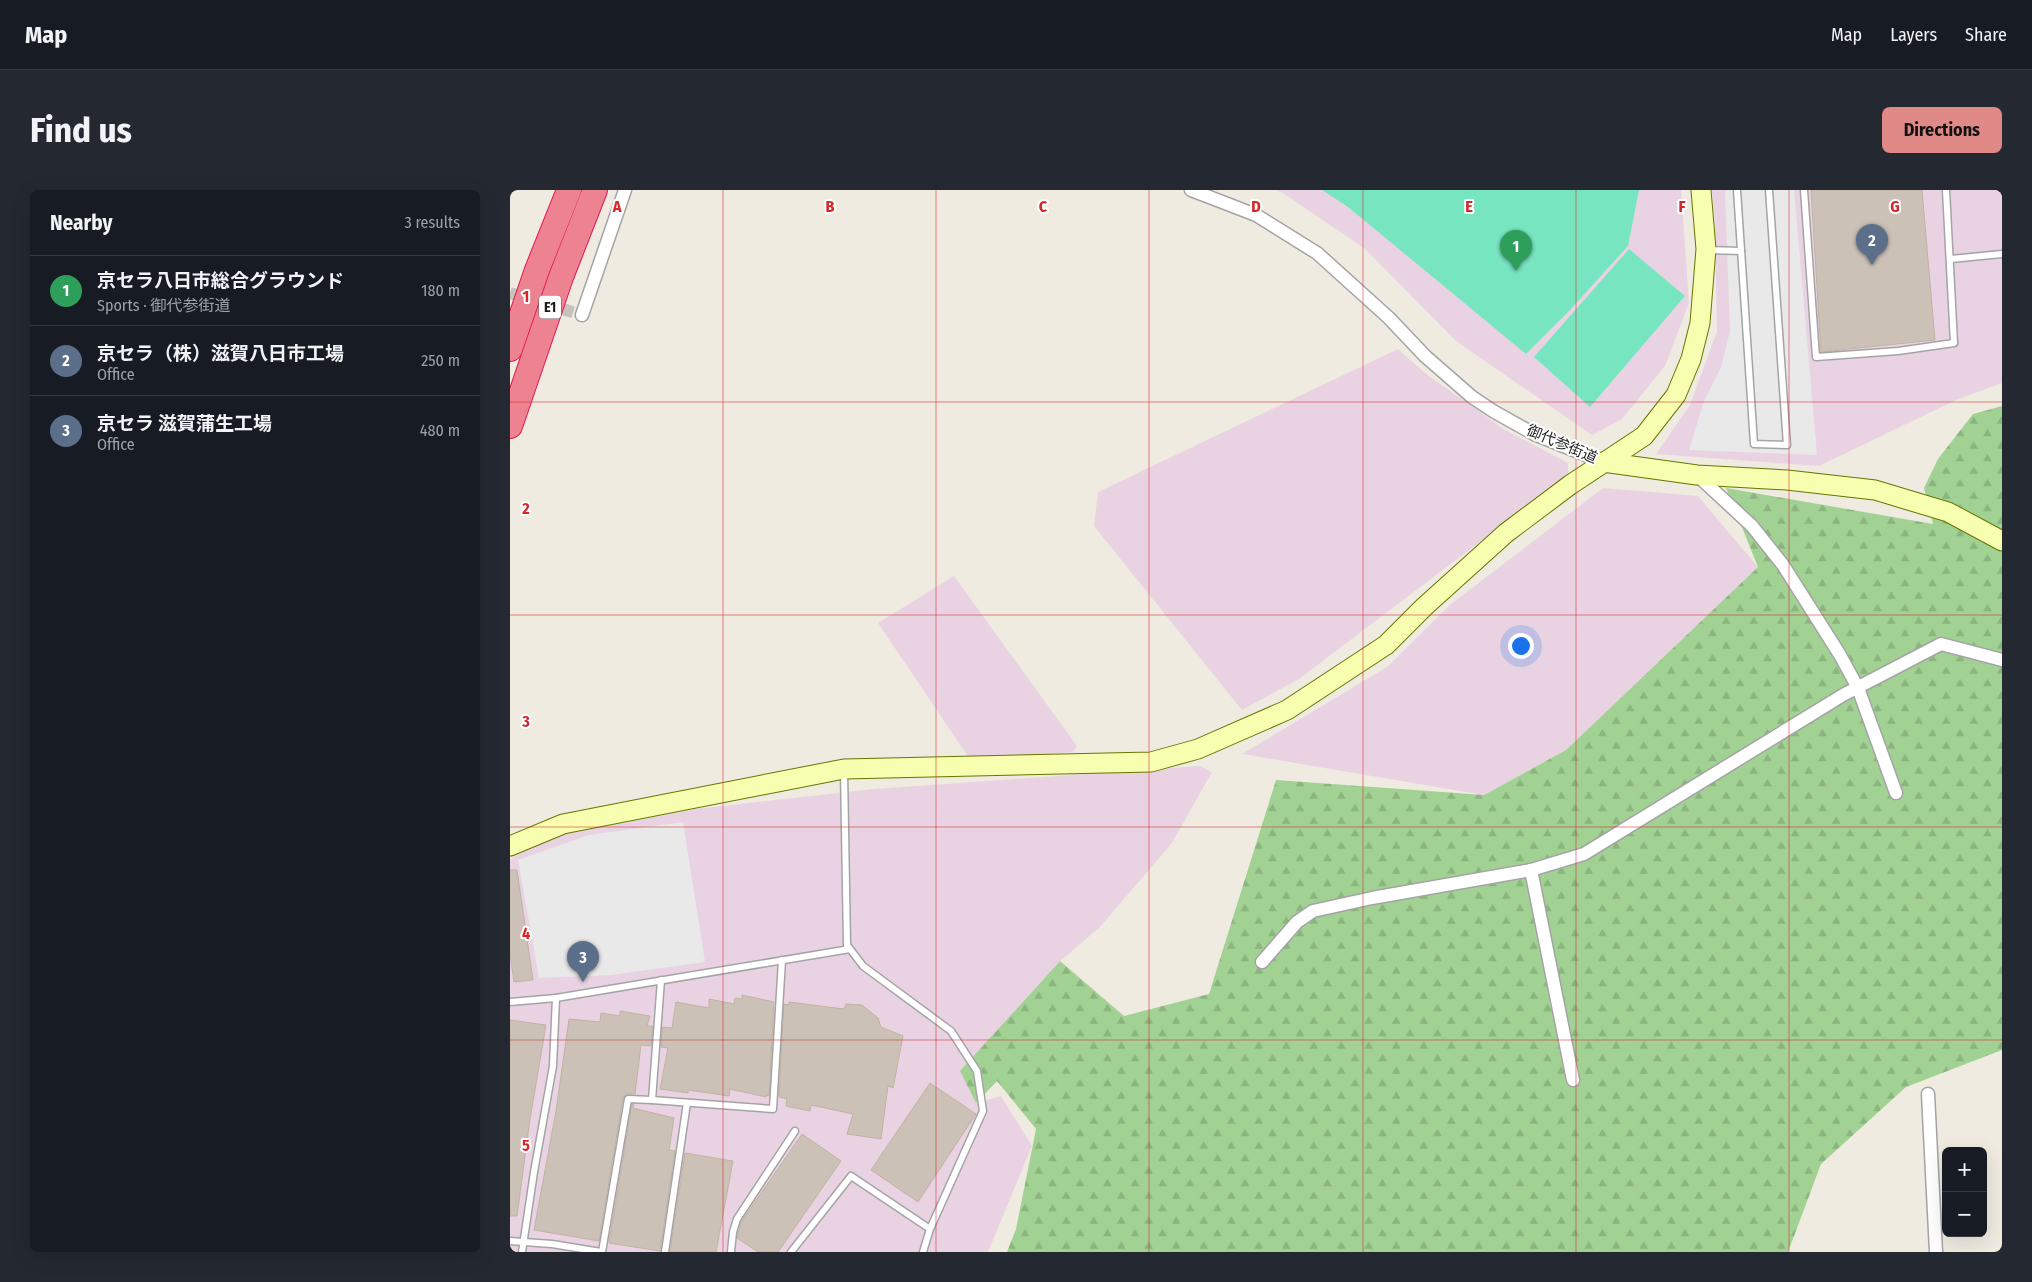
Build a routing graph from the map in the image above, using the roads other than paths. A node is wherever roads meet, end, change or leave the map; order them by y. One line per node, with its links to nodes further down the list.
1 (569, 190): 15 (highway, E1)
2 (595, 190): 16 (highway, E1)
3 (625, 190): 14 (street)
4 (1191, 190): 17 (street, 御代参街道)
5 (1701, 190): 10 (street)
6 (1737, 190): 11 (lane)
7 (1769, 190): 11 (lane)
8 (1804, 190): 13 (lane)
9 (1946, 190): 13 (lane)
10 (1706, 250): 11 (lane); 17 (street)
11 (1741, 251)
12 (2002, 254): 13 (lane)
13 (1951, 259)
14 (582, 315)
15 (510, 349)
16 (510, 426)
17 (1603, 462): 18 (street, 御代参街道); 22 (street)
18 (1697, 475): 19 (street, 御代参街道); 21 (street)
19 (2002, 541)
20 (2002, 660): 21 (street)
21 (1858, 688): 23 (street); 25 (street)
22 (844, 769): 24 (street); 26 (lane)
23 (1896, 793)
24 (510, 846)
25 (1531, 870): 28 (street); 32 (street)
26 (850, 949): 27 (lane); 37 (lane)
27 (782, 960): 29 (lane); 35 (lane)
28 (1262, 962)
29 (661, 980): 30 (lane); 34 (lane)
30 (556, 998): 31 (lane); 39 (lane)
31 (510, 1002)
32 (1573, 1080)
33 (1928, 1094): 46 (street)
34 (652, 1100): 35 (lane); 41 (lane)
35 (687, 1103): 42 (lane)
36 (796, 1131): 43 (lane)
37 (930, 1228): 44 (lane); 45 (lane)
38 (510, 1241): 39 (lane)
39 (524, 1243): 40 (lane); 41 (lane)
40 (522, 1252)
41 (602, 1252)
42 (665, 1252)
43 (731, 1252)
44 (791, 1252)
45 (923, 1252)
46 (1936, 1252)

